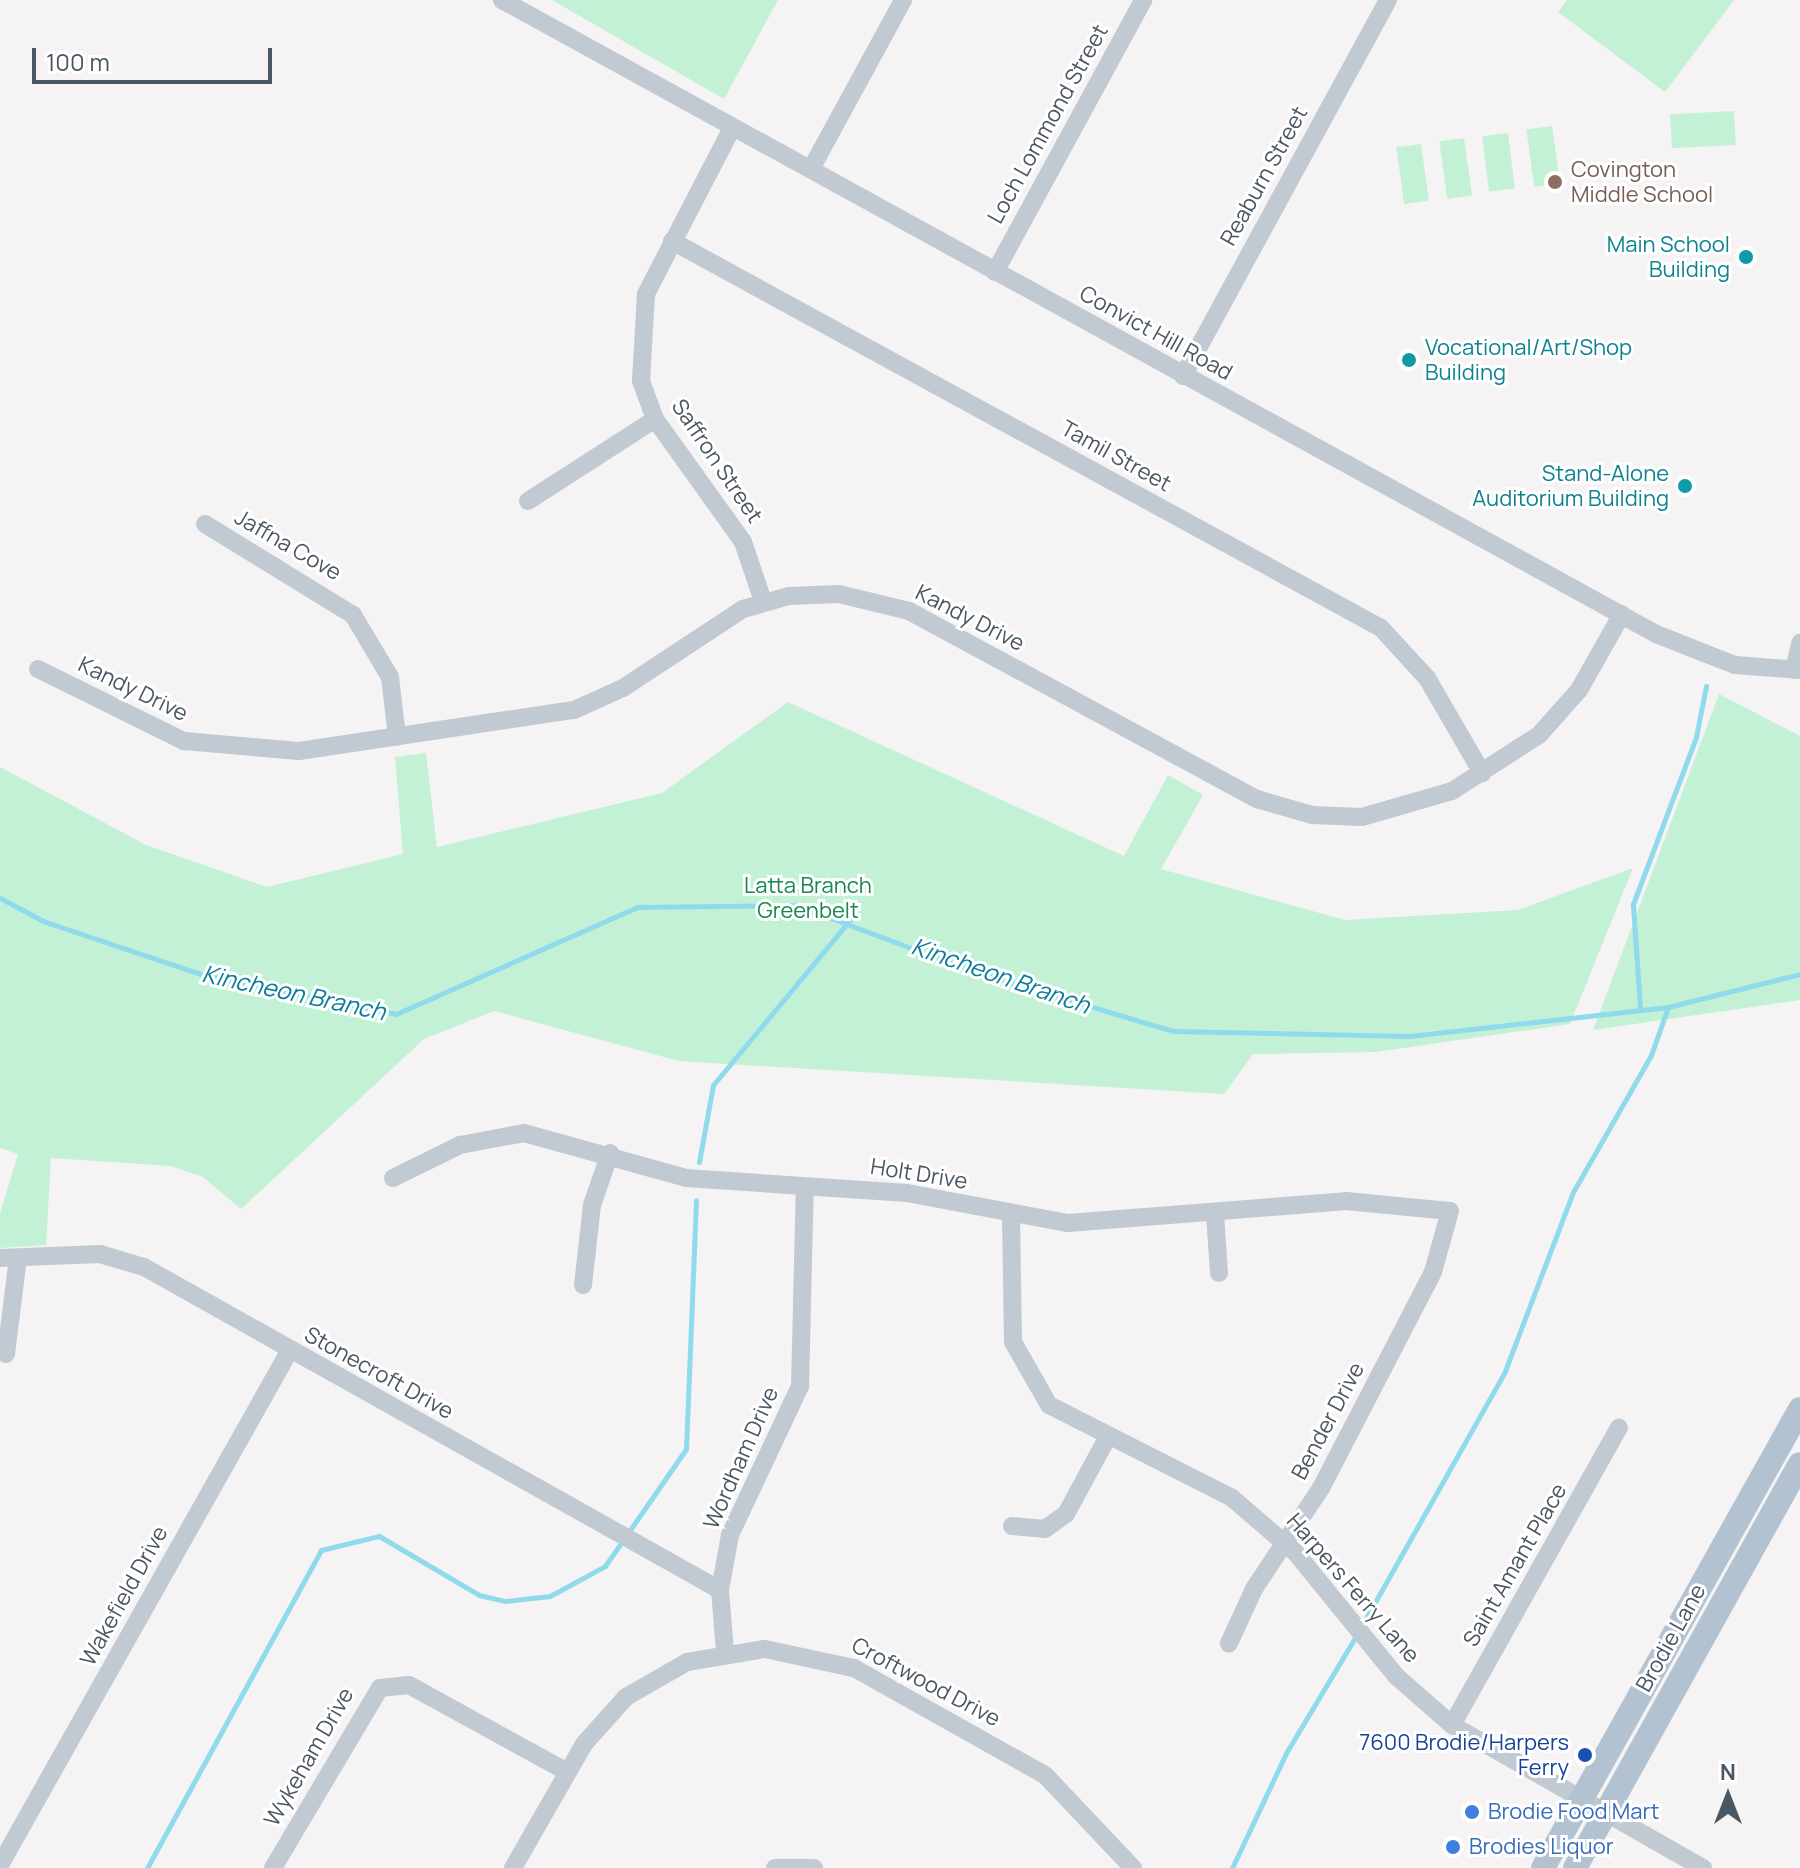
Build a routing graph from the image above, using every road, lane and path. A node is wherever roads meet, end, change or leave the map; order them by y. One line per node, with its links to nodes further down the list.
1 (502, 0): 5 (street, Convict Hill Road)
2 (903, 0): 6 (street)
3 (1143, 0): 8 (street, Loch Lommond Street)
4 (1388, 0): 9 (street, Reaburn Street)
5 (732, 128): 6 (street, Convict Hill Road); 7 (street, Saffron Street)
6 (811, 169): 8 (street, Convict Hill Road)
7 (672, 241): 10 (street, Saffron Street); 19 (street, Tamil Street)
8 (995, 272): 9 (street, Convict Hill Road)
9 (1183, 376): 14 (street, Convict Hill Road)
10 (655, 419): 11 (street); 13 (street, Saffron Street)
11 (528, 501)
12 (205, 524): 18 (street, Jaffna Cove)
13 (763, 601): 18 (street, Kandy Drive); 19 (street, Kandy Drive)
14 (1622, 614): 17 (street, Convict Hill Road); 19 (street, Kandy Drive)
15 (1800, 643): 17 (street)
16 (38, 669): 18 (street, Kandy Drive)
17 (1797, 670)
18 (397, 737)
19 (1482, 773)
20 (610, 1153): 21 (street, Holt Drive); 22 (street, Holt Drive); 28 (street)
21 (393, 1178)
22 (805, 1188): 25 (street, Holt Drive); 37 (street, Wordham Drive)
23 (1450, 1211): 24 (street, Holt Drive); 36 (street, Bender Drive)
24 (1215, 1214): 25 (street, Holt Drive); 27 (street)
25 (1011, 1215): 33 (street, Harpers Ferry Lane)
26 (9, 1258): 29 (street, Stonecroft Drive); 30 (street)
27 (1219, 1273)
28 (583, 1285)
29 (290, 1350): 37 (street, Stonecroft Drive); 44 (street, Wakefield Drive)
30 (6, 1354)
31 (1800, 1409): 42 (main road, Brodie Lane)
32 (1619, 1428): 40 (street, Saint Amant Place)
33 (1106, 1440): 35 (street); 36 (street, Harpers Ferry Lane)
34 (1800, 1464): 43 (main road, Brodie Lane)
35 (1012, 1526)
36 (1284, 1542): 38 (street, Bender Drive); 40 (street, Harpers Ferry Lane)
37 (720, 1590): 39 (street, Wordham Drive)
38 (1229, 1643)
39 (725, 1651): 41 (street, Croftwood Drive); 45 (street, Croftwood Drive)
40 (1452, 1725): 42 (street, Harpers Ferry Lane)
41 (567, 1772): 46 (street, Wykeham Drive); 47 (street, Croftwood Drive)
42 (1581, 1799): 43 (street, Harpers Ferry Lane); 50 (main road, Brodie Lane)
43 (1606, 1813): 51 (main road, Brodie Lane); 52 (street, Harpers Ferry Lane)
44 (0, 1865)
45 (1128, 1866)
46 (273, 1868)
47 (513, 1868)
48 (775, 1868): 49 (street)
49 (814, 1868)
50 (1543, 1868)
51 (1575, 1868)
52 (1703, 1868)

